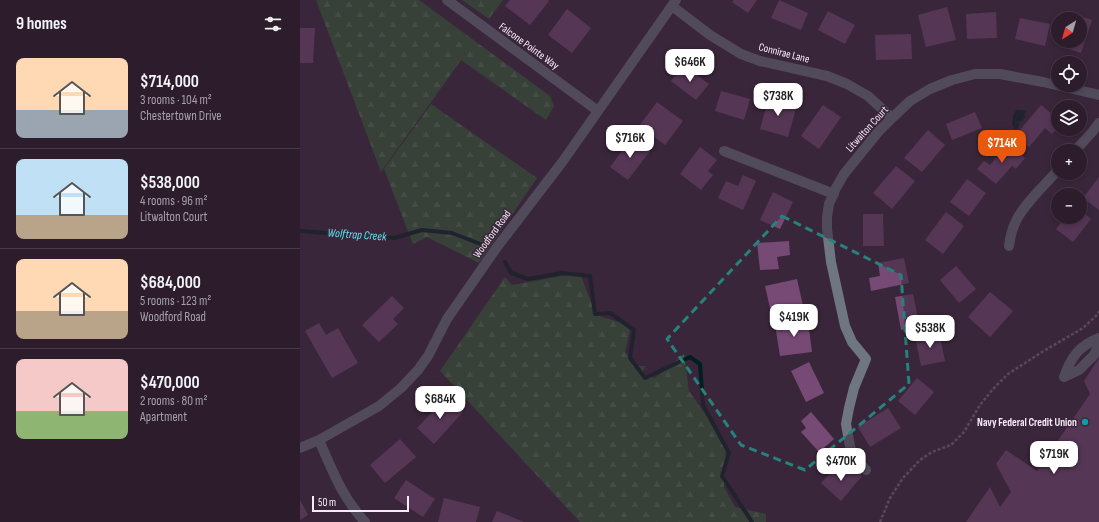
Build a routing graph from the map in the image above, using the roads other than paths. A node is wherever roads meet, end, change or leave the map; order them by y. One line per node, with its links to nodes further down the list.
1 (447, 0): 4 (street, Falcone Pointe Way)
2 (674, 3): 4 (street, Woodford Road); 5 (street, Connirae Lane)
3 (1099, 95): 5 (street, Litwalton Court)
4 (598, 111): 14 (street, Woodford Road)
5 (892, 118): 10 (street, Litwalton Court)
6 (1099, 123): 7 (street)
7 (1081, 144)
8 (724, 151): 10 (street)
9 (1051, 178): 11 (street)
10 (834, 194): 16 (street, Litwalton Court)
11 (1009, 246)
12 (1099, 338): 13 (street)
13 (1099, 345)
14 (318, 440): 15 (street, Woodford Road); 17 (street)
15 (300, 448)
16 (866, 470)
17 (365, 522)

